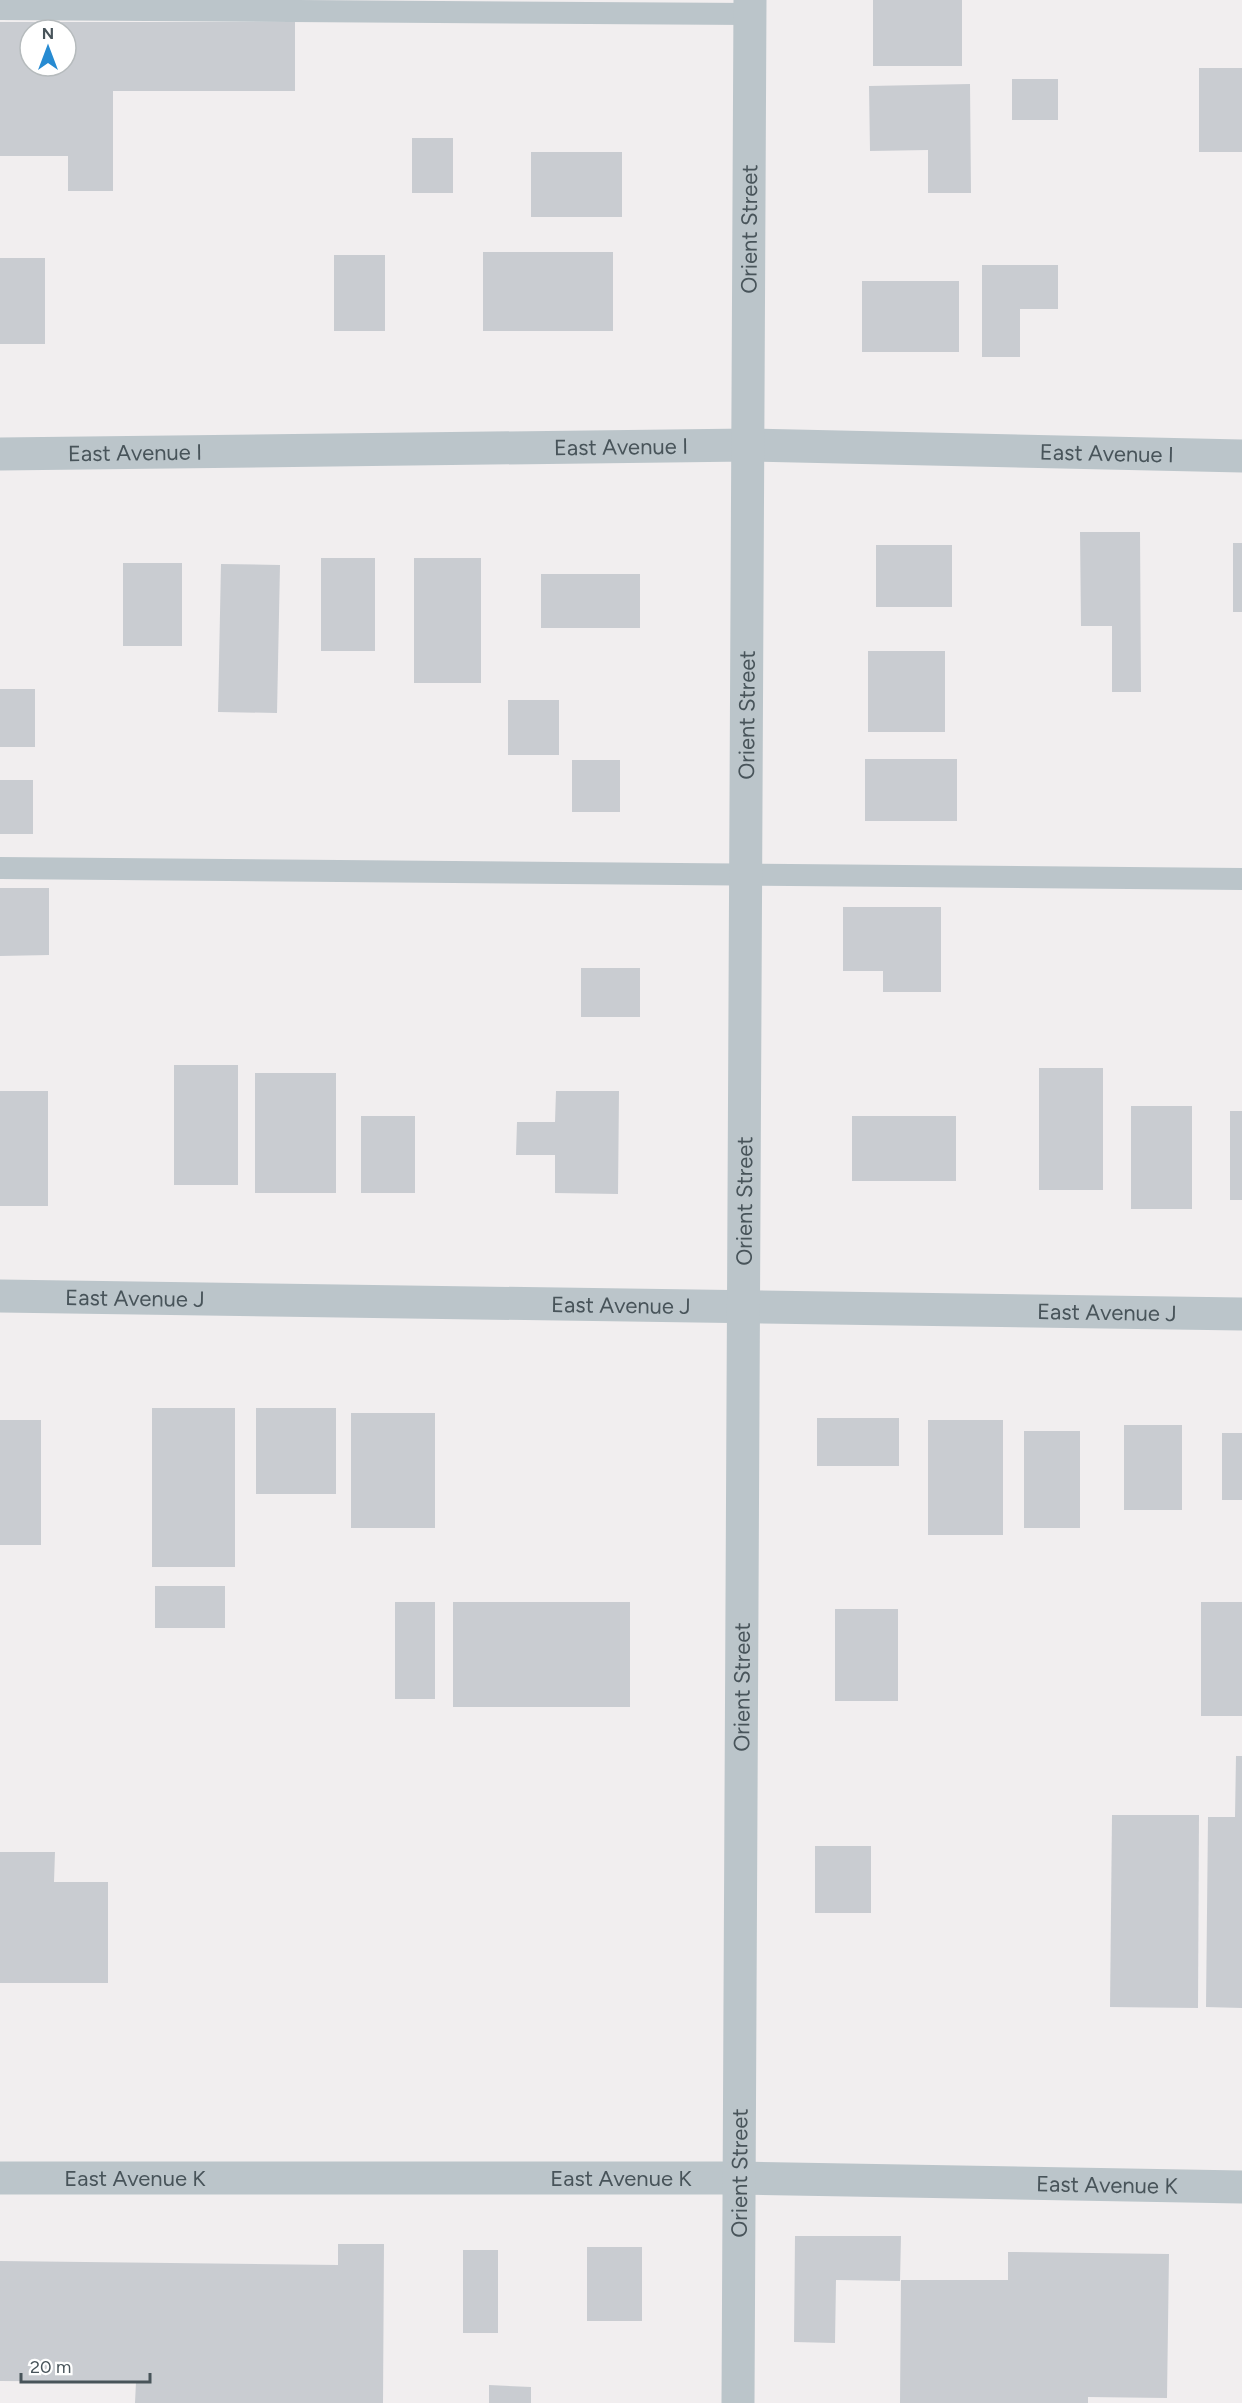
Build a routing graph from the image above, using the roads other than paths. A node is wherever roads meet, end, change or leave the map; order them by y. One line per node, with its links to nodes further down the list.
1 (749, 7): 2 (lane); 3 (street, Orient Street)
2 (0, 9)
3 (748, 445): 4 (street, East Avenue I); 5 (street, East Avenue I); 7 (street, Orient Street)
4 (0, 454)
5 (1242, 456)
6 (0, 868): 7 (lane)
7 (746, 873): 8 (lane); 10 (street, Orient Street)
8 (1242, 879)
9 (0, 1296): 10 (street, East Avenue J)
10 (743, 1307): 11 (street, East Avenue J); 13 (street, Orient Street)
11 (1242, 1314)
12 (0, 2178): 13 (street, East Avenue K)
13 (739, 2178): 14 (street, East Avenue K); 15 (street, Orient Street)
14 (1242, 2187)
15 (738, 2403)

